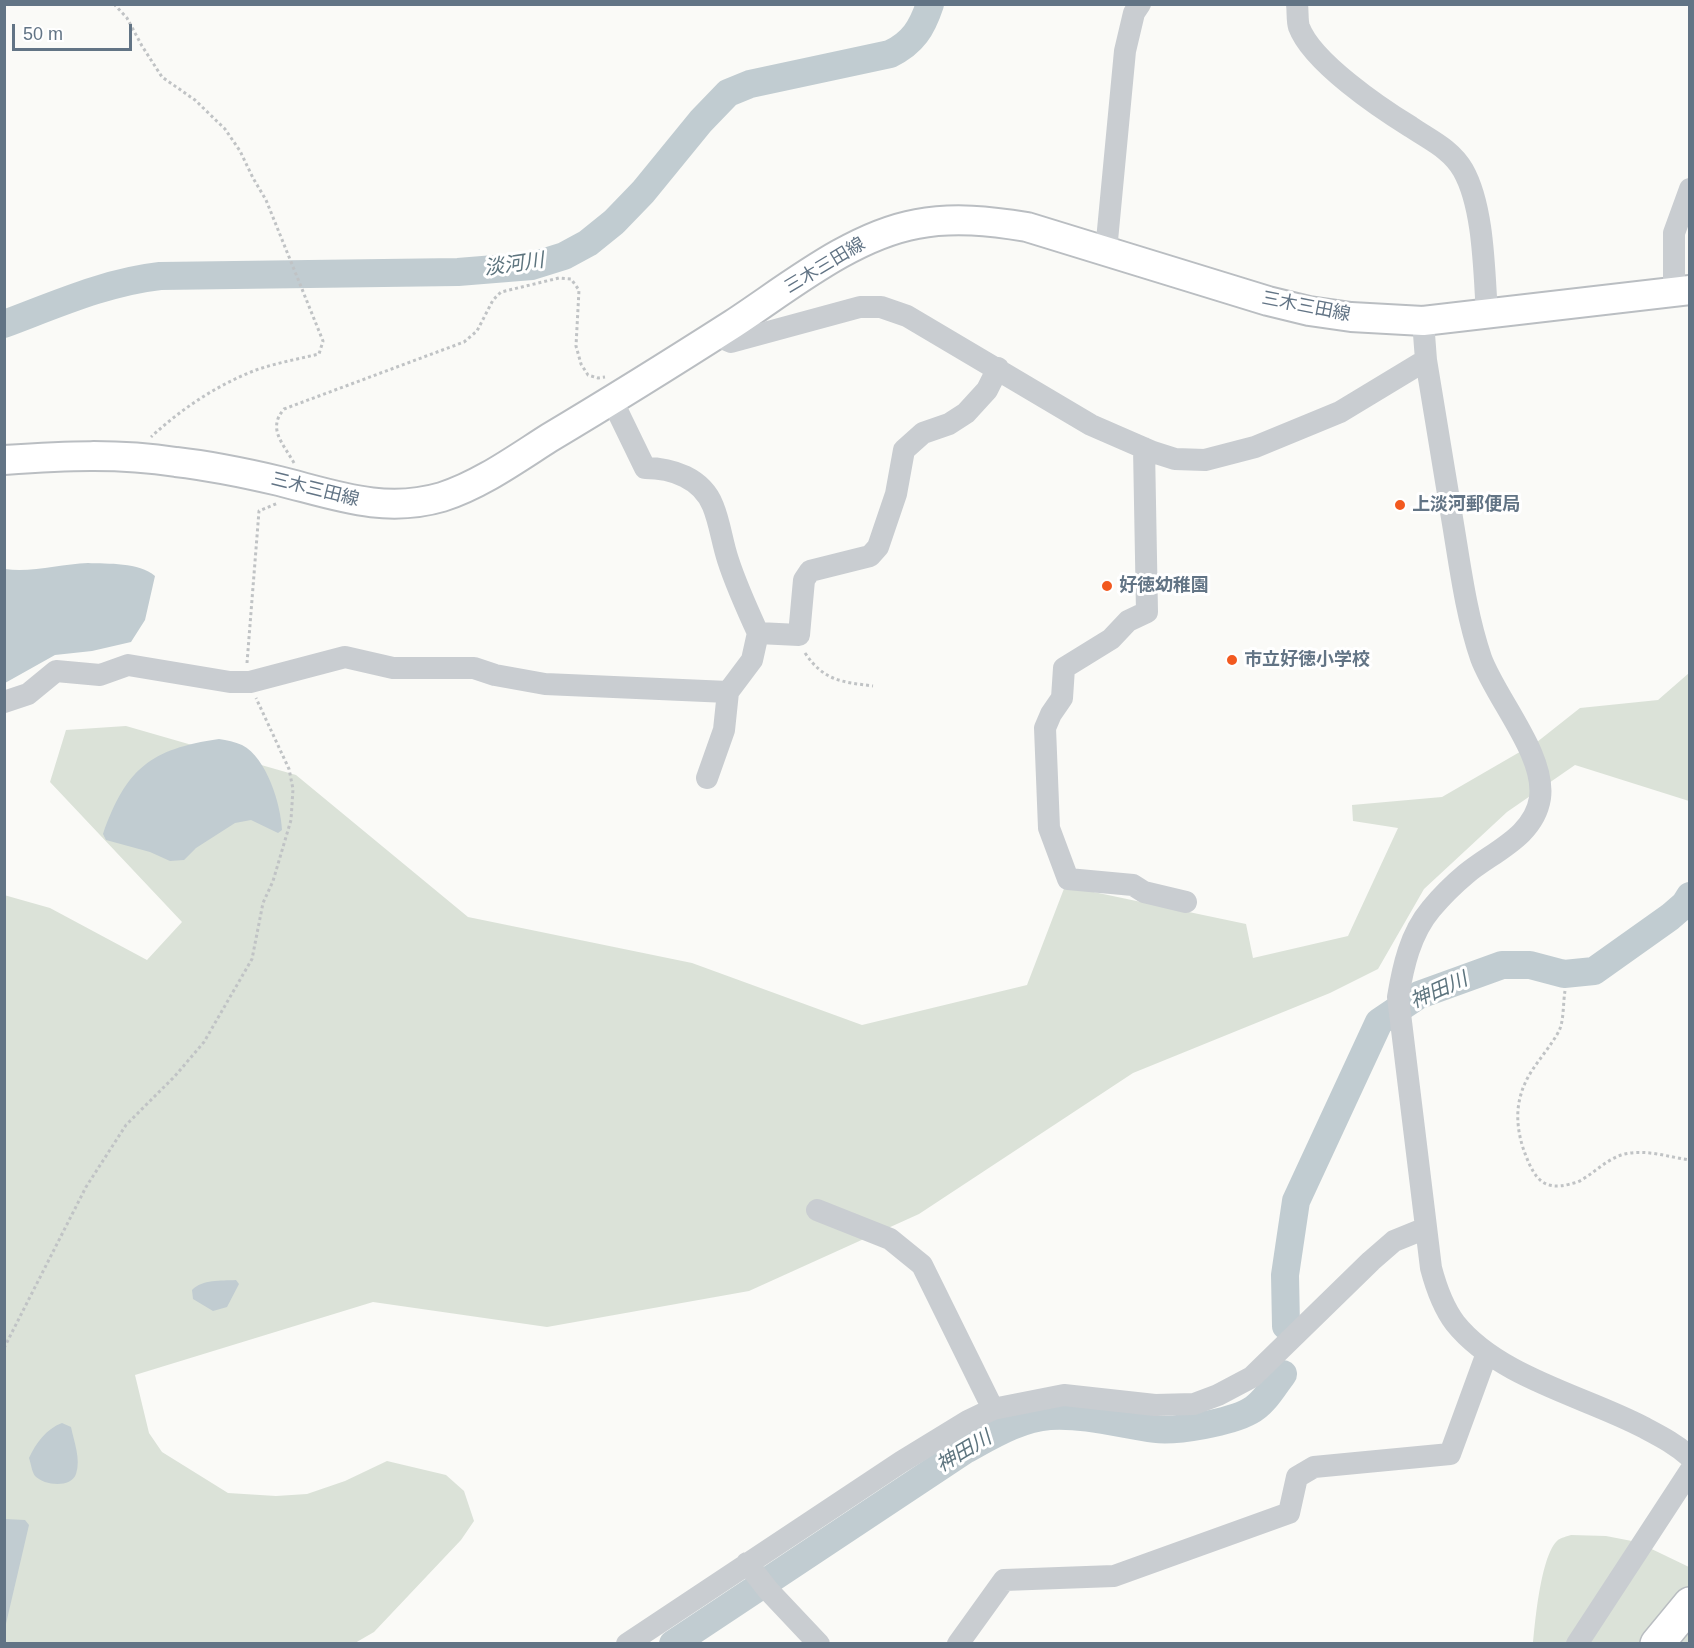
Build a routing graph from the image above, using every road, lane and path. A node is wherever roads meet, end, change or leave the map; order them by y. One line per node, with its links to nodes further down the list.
1 (114, 4): 14 (path)
2 (1140, 4): 5 (street)
3 (1297, 4): 7 (street)
4 (1689, 189): 6 (street)
5 (1106, 251): 8 (main road, 三木三田線); 9 (main road, 三木三田線)
6 (1682, 291): 7 (main road, 三木三田線)
7 (1487, 314): 8 (main road, 三木三田線)
8 (1423, 321): 10 (street)
9 (715, 335): 11 (street); 12 (main road, 三木三田線)
10 (1426, 360): 13 (street); 28 (street)
11 (998, 368): 13 (street); 18 (street)
12 (610, 388): 16 (main road, 三木三田線); 16 (path); 17 (street)
13 (1144, 448): 24 (street)
14 (126, 455): 15 (main road, 三木三田線); 16 (main road, 三木三田線)
15 (4, 460)
16 (310, 490): 19 (path)
17 (758, 633): 18 (street); 21 (street)
18 (799, 635): 20 (path)
19 (250, 682): 21 (street); 22 (street); 29 (path)
20 (873, 686)
21 (728, 692): 23 (street)
22 (4, 702)
23 (706, 778)
24 (1186, 902)
25 (1565, 991): 26 (path)
26 (1689, 1160)
27 (817, 1210): 31 (street)
28 (1426, 1228): 30 (street); 31 (street)
29 (4, 1348)
30 (1487, 1353): 32 (street); 38 (street)
31 (993, 1408): 34 (street)
32 (1689, 1457)
33 (1689, 1471): 39 (street)
34 (757, 1576): 36 (street); 37 (street)
35 (1689, 1604): 40 (highway)
36 (627, 1644)
37 (819, 1644)
38 (958, 1644)
39 (1577, 1644)
40 (1657, 1644)

